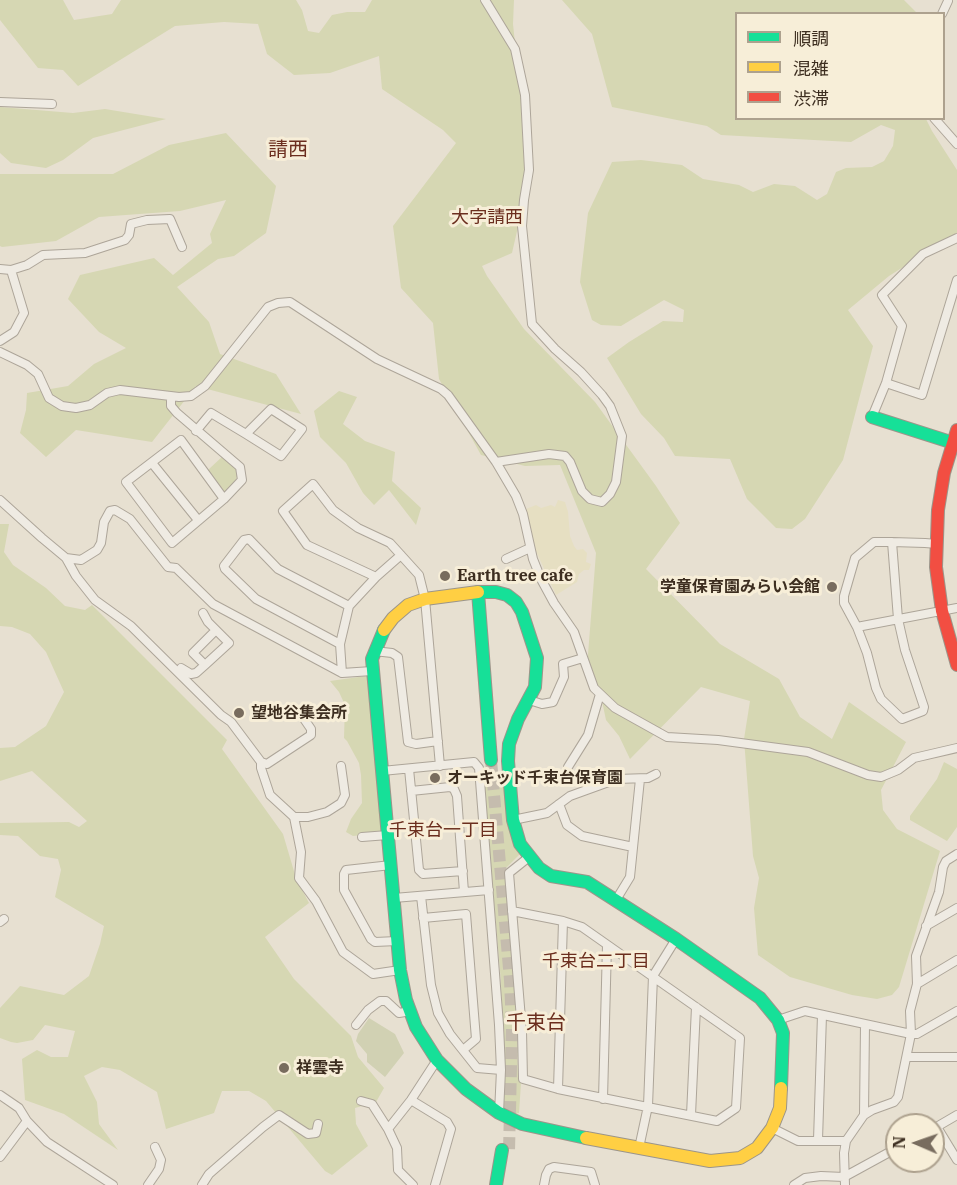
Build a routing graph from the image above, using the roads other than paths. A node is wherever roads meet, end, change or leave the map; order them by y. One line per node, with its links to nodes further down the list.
1 (485, 0): 22 (street)
2 (948, 1): 3 (street)
3 (957, 7)
4 (0, 102): 5 (street)
5 (52, 104)
6 (936, 120): 7 (street)
7 (957, 144)
8 (957, 239): 15 (street)
9 (182, 247): 11 (street)
10 (0, 269): 11 (street)
11 (11, 270): 13 (street)
12 (957, 280): 15 (street)
13 (0, 341)
14 (0, 352): 16 (street)
15 (886, 383): 17 (street)
16 (171, 396): 19 (street); 22 (street)
17 (872, 417): 21 (street)
18 (957, 430): 21 (street)
19 (196, 431): 20 (street); 24 (street)
20 (246, 434): 20 (street)
21 (955, 444): 28 (street)
22 (496, 462): 29 (street)
23 (152, 463): 24 (street); 26 (street); 26 (street)
24 (224, 499): 26 (street)
25 (0, 500): 31 (street)
26 (198, 520)
27 (892, 542): 28 (street); 40 (street); 41 (street)
28 (937, 544): 38 (street)
29 (530, 548): 32 (street); 45 (street)
30 (401, 555): 33 (street); 33 (street); 35 (street)
31 (66, 558): 46 (street); 50 (street)
32 (506, 559)
33 (376, 577): 36 (street)
34 (474, 593): 35 (street); 52 (street); 56 (street)
35 (425, 599): 44 (street); 54 (street)
36 (349, 606): 43 (street); 43 (street)
37 (957, 608): 38 (street)
38 (942, 611): 40 (street); 48 (street)
39 (203, 613): 42 (street)
40 (898, 619): 41 (street); 41 (street)
41 (857, 627)
42 (216, 630): 47 (street); 47 (street)
43 (340, 644): 50 (street)
44 (374, 651): 49 (street); 54 (street)
45 (583, 658): 51 (street); 52 (street)
46 (167, 660): 47 (street); 57 (street)
47 (205, 665)
48 (957, 665)
49 (372, 671): 50 (street); 62 (street)
50 (342, 673)
51 (600, 694): 55 (street); 60 (street)
52 (529, 700): 68 (street)
53 (300, 713): 57 (street)
54 (438, 741): 59 (street)
55 (957, 748)
56 (488, 760)
57 (261, 762): 67 (street)
58 (341, 766): 67 (street)
59 (440, 766): 61 (street); 76 (street)
60 (568, 767)
61 (409, 769): 62 (street); 65 (street)
62 (382, 771): 69 (street)
63 (656, 774): 64 (street)
64 (640, 779): 66 (street); 71 (street)
65 (411, 790): 75 (street); 75 (street)
66 (559, 804): 68 (street); 71 (street)
67 (294, 817): 90 (street)
68 (513, 820): 73 (street)
69 (388, 835): 70 (street); 74 (street)
70 (362, 837)
71 (633, 847): 80 (street)
72 (957, 854): 85 (street)
73 (529, 856): 80 (street); 82 (street)
74 (391, 865): 79 (street); 87 (street)
75 (463, 871): 77 (street)
76 (489, 890): 77 (street); 105 (street)
77 (464, 892): 78 (street)
78 (421, 896): 79 (street); 83 (street)
79 (394, 898): 87 (street)
80 (616, 900): 86 (street)
81 (957, 908): 85 (street)
82 (512, 911): 84 (street); 106 (street)
83 (423, 918): 101 (street); 101 (street)
84 (563, 921): 88 (street); 106 (street)
85 (927, 926): 92 (street)
86 (676, 939): 91 (street); 97 (street)
87 (397, 941): 90 (street)
88 (607, 945): 91 (street); 108 (street)
89 (957, 960): 92 (street)
90 (400, 970): 94 (street)
91 (653, 976): 93 (street); 111 (street)
92 (917, 984): 100 (street)
93 (696, 1007): 113 (street); 113 (street)
94 (411, 1011): 99 (street); 104 (street)
95 (957, 1011): 100 (street)
96 (822, 1015): 97 (street); 98 (street); 119 (street)
97 (778, 1020): 117 (street)
98 (865, 1024): 100 (street); 114 (street)
99 (356, 1025)
100 (912, 1034): 102 (street)
101 (463, 1050): 105 (street)
102 (908, 1057): 103 (street); 114 (street)
103 (957, 1057)
104 (437, 1060): 109 (street); 112 (street)
105 (501, 1070): 112 (street)
106 (558, 1089): 108 (street)
107 (0, 1095): 115 (street)
108 (603, 1098): 111 (street)
109 (411, 1100): 118 (street); 132 (street)
110 (361, 1101): 118 (street)
111 (648, 1107): 113 (street); 123 (street)
112 (498, 1113): 123 (street)
113 (691, 1115)
114 (864, 1115): 120 (street)
115 (27, 1121): 125 (street); 128 (street)
116 (318, 1124): 130 (street)
117 (772, 1128): 119 (street); 123 (street)
118 (388, 1129): 131 (street)
119 (818, 1140): 120 (street)
120 (846, 1141): 127 (street)
121 (945, 1143): 126 (street)
122 (154, 1147): 129 (street)
123 (639, 1148)
124 (885, 1155): 127 (street)
125 (0, 1157)
126 (957, 1160)
127 (844, 1181): 137 (street)
128 (107, 1183)
129 (148, 1185)
130 (202, 1185)
131 (413, 1185)
132 (435, 1185)
133 (496, 1185): 134 (street)
134 (503, 1185)
135 (544, 1185): 136 (street)
136 (595, 1185)
137 (794, 1185)

